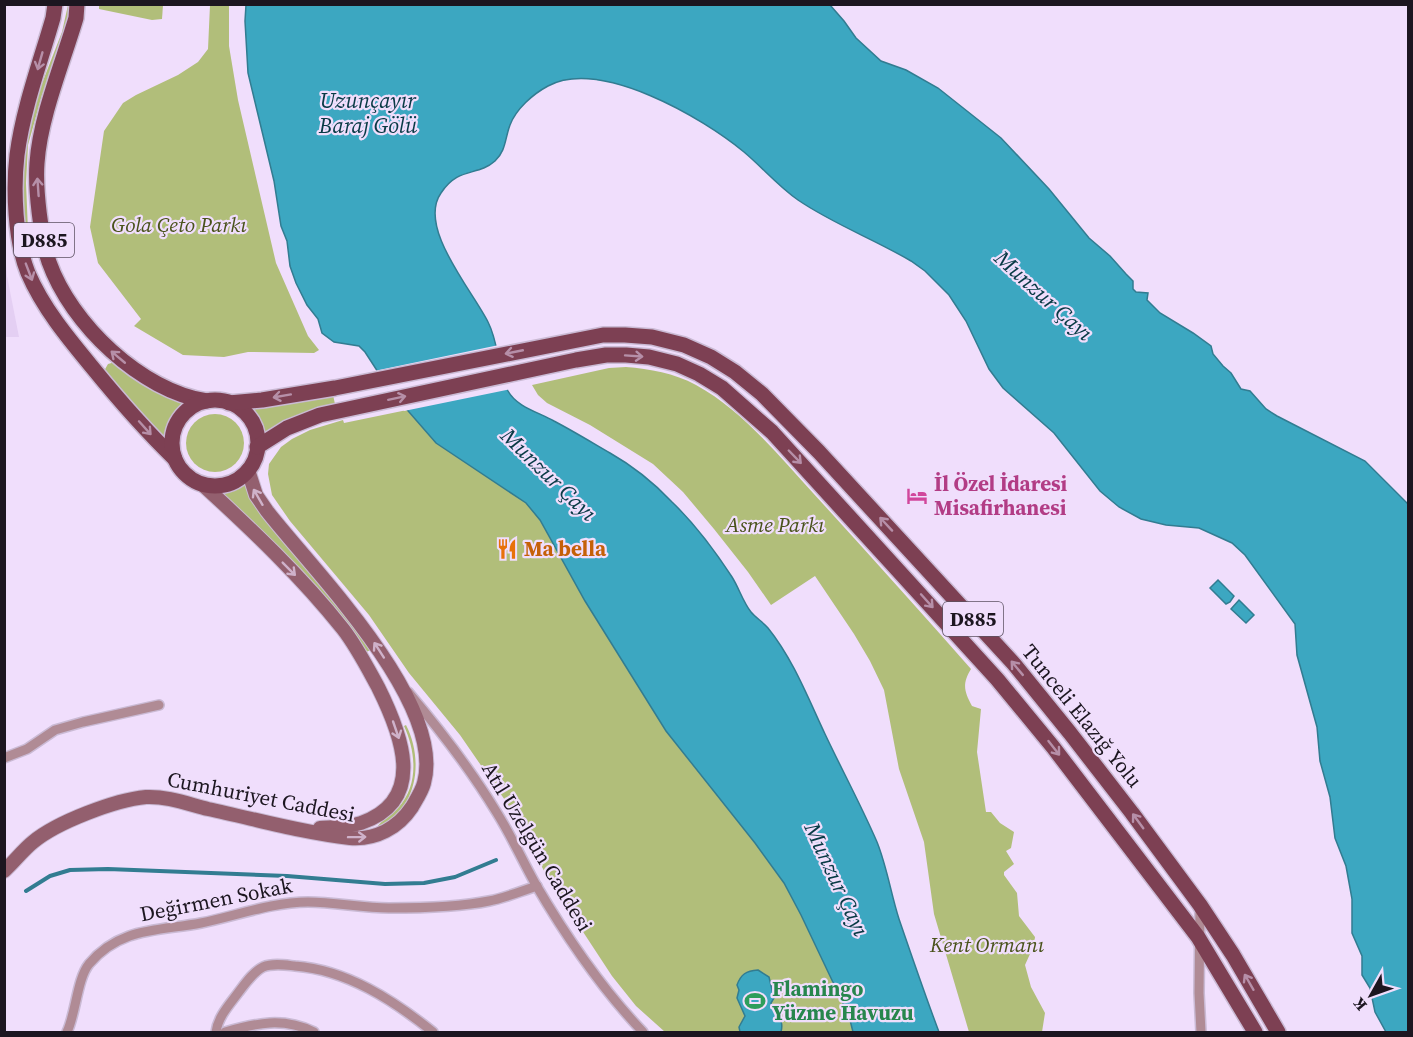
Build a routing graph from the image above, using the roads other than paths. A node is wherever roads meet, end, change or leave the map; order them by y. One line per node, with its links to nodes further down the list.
1 (55, 4): 6 (main road, D885, one-way to 6)
2 (77, 4): 3 (main road, D885, one-way to 2)
3 (207, 401): 4 (main road); 6 (main road)
4 (229, 403): 5 (main road); 15 (main road, Tunceli Elazığ Yolu / D885, one-way to 4)
5 (257, 447): 7 (main road); 16 (main road, Tunceli Elazığ Yolu / D885, one-way to 16)
6 (175, 459): 8 (main road)
7 (248, 470): 8 (main road); 9 (main road, Cumhuriyet Caddesi, one-way to 7)
8 (202, 484): 12 (main road, one-way to 12)
9 (399, 681): 12 (main road, Cumhuriyet Caddesi, one-way to 9); 14 (street, Atıl Uzelgün Caddesi)
10 (159, 705): 11 (street)
11 (4, 758)
12 (299, 830): 13 (main road, Cumhuriyet Caddesi)
13 (4, 871)
14 (537, 886): 17 (street, Değirmen Sokak); 22 (street, Atıl Uzelgün Caddesi)
15 (1200, 905): 16 (street); 25 (main road, Tunceli Elazığ Yolu / D885, one-way to 15)
16 (1198, 937): 23 (street); 24 (main road, Tunceli Elazığ Yolu / D885)
17 (67, 1032)
18 (216, 1032): 21 (street)
19 (225, 1032): 20 (street)
20 (314, 1032)
21 (433, 1032)
22 (643, 1032)
23 (1201, 1032)
24 (1255, 1032)
25 (1278, 1032)

